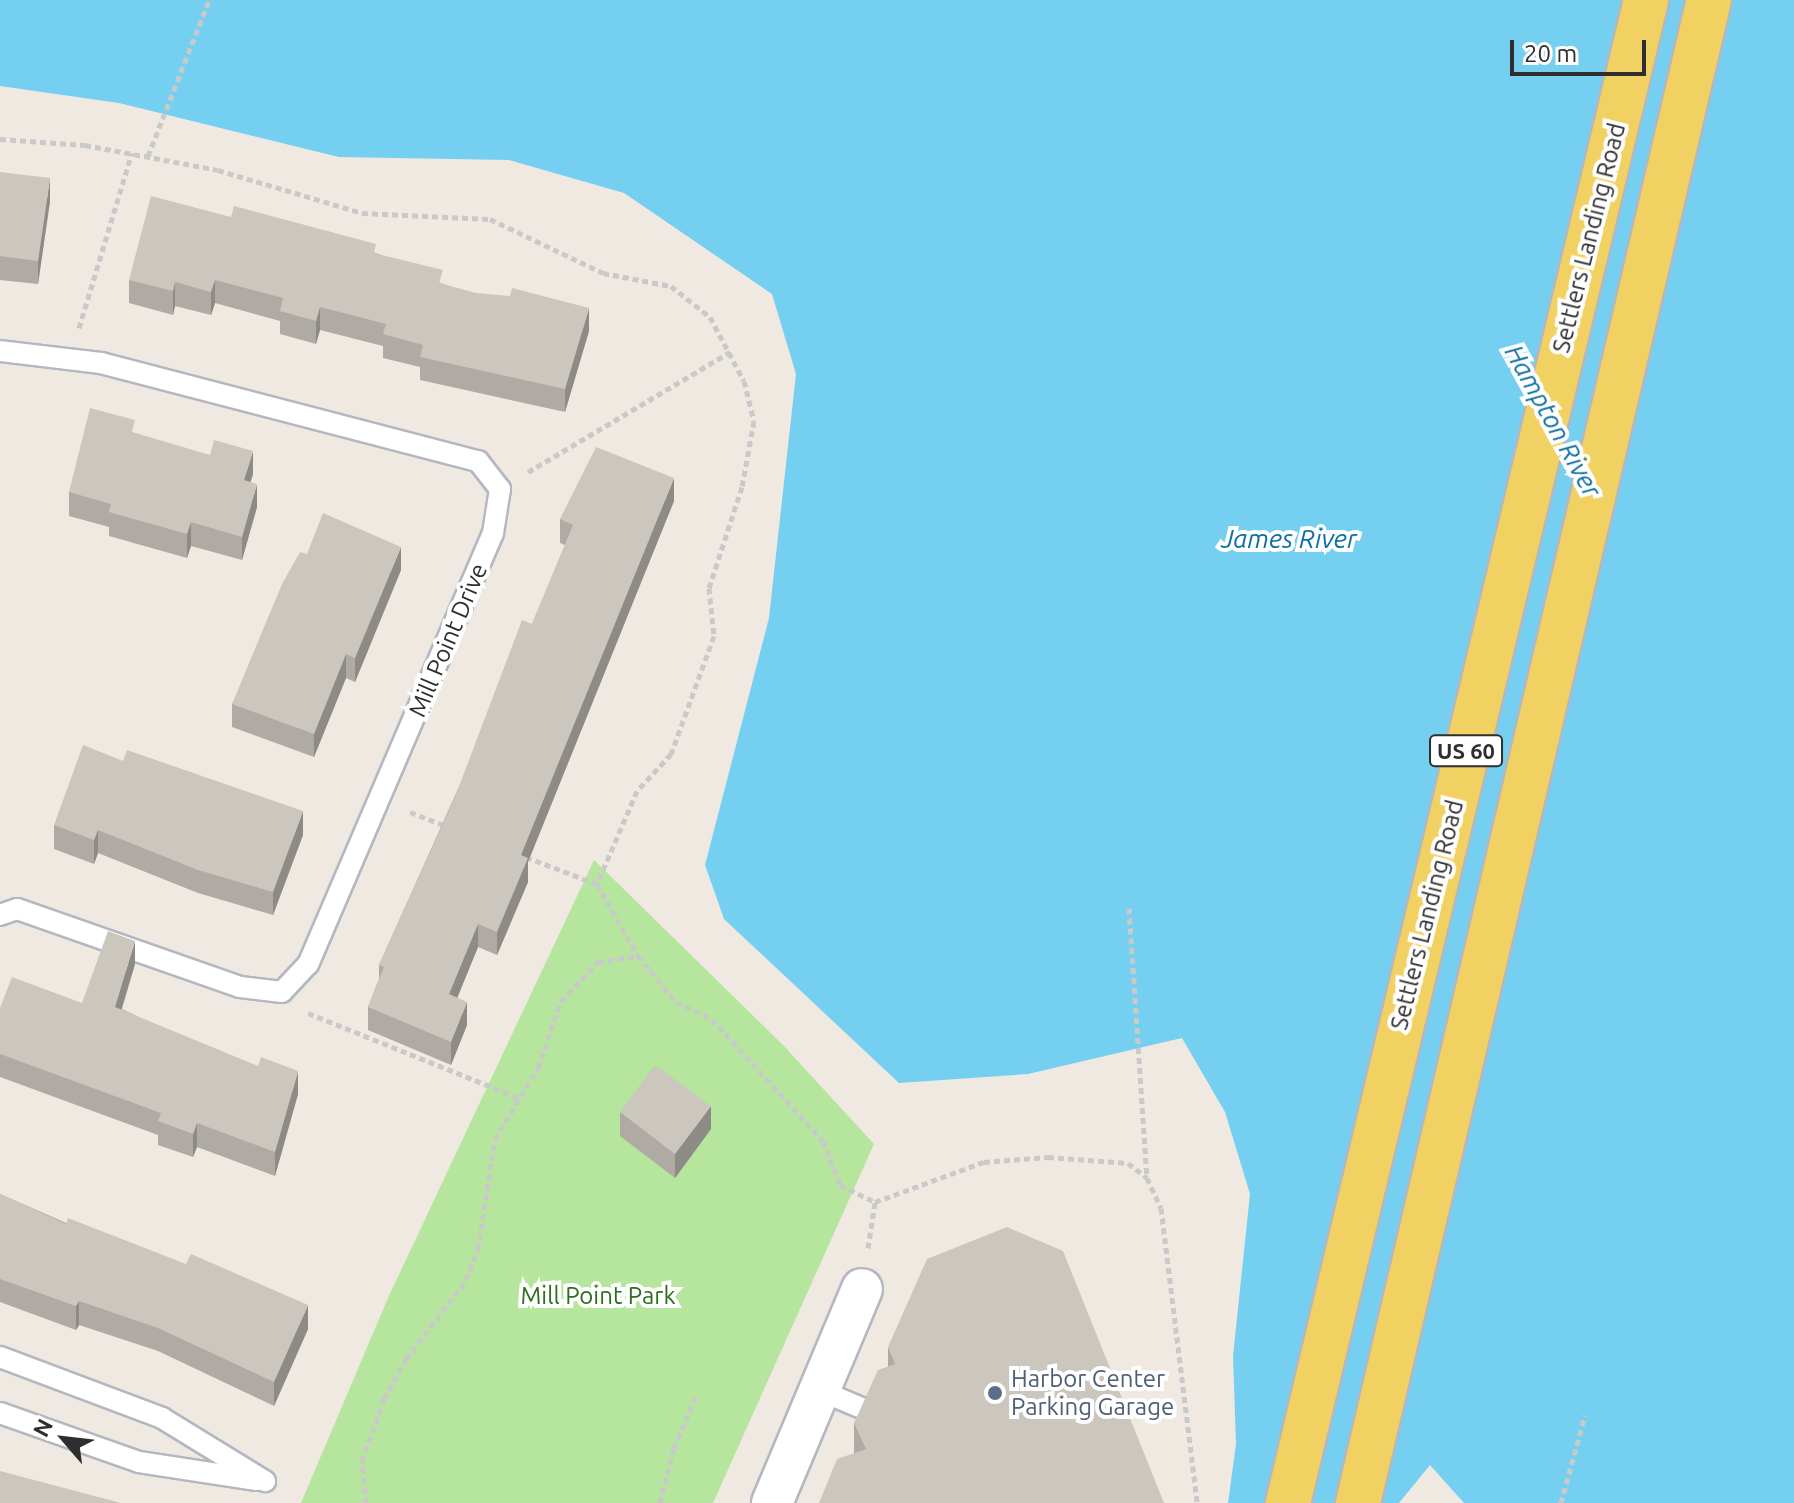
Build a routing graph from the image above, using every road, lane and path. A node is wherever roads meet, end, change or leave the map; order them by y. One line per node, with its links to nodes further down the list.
1 (209, 0): 6 (path)
2 (1646, 0): 32 (main road, Settlers Landing Road / US 60)
3 (1709, 0): 33 (main road, US 60)
4 (0, 139): 5 (path)
5 (132, 153): 6 (path); 9 (path)
6 (148, 156): 8 (path)
7 (0, 351): 9 (lane)
8 (730, 352): 10 (path); 14 (path)
9 (69, 359): 10 (lane)
10 (500, 489): 11 (lane, Mill Point Drive)
11 (379, 800): 12 (path); 18 (lane, Mill Point Drive)
12 (452, 828)
13 (510, 851): 14 (path)
14 (597, 884): 17 (path)
15 (1129, 908): 20 (path)
16 (0, 915): 18 (lane)
17 (638, 956): 19 (path); 20 (path)
18 (282, 992): 19 (path)
19 (518, 1097): 28 (path)
20 (1147, 1178): 31 (path)
21 (862, 1289): 23 (street)
22 (0, 1357): 25 (lane)
23 (819, 1390): 27 (lane); 30 (street)
24 (696, 1396): 29 (path)
25 (0, 1413)
26 (1585, 1415): 34 (path)
27 (883, 1417)
28 (366, 1503)
29 (660, 1503)
30 (772, 1503)
31 (1197, 1503)
32 (1288, 1503)
33 (1358, 1503)
34 (1561, 1503)

